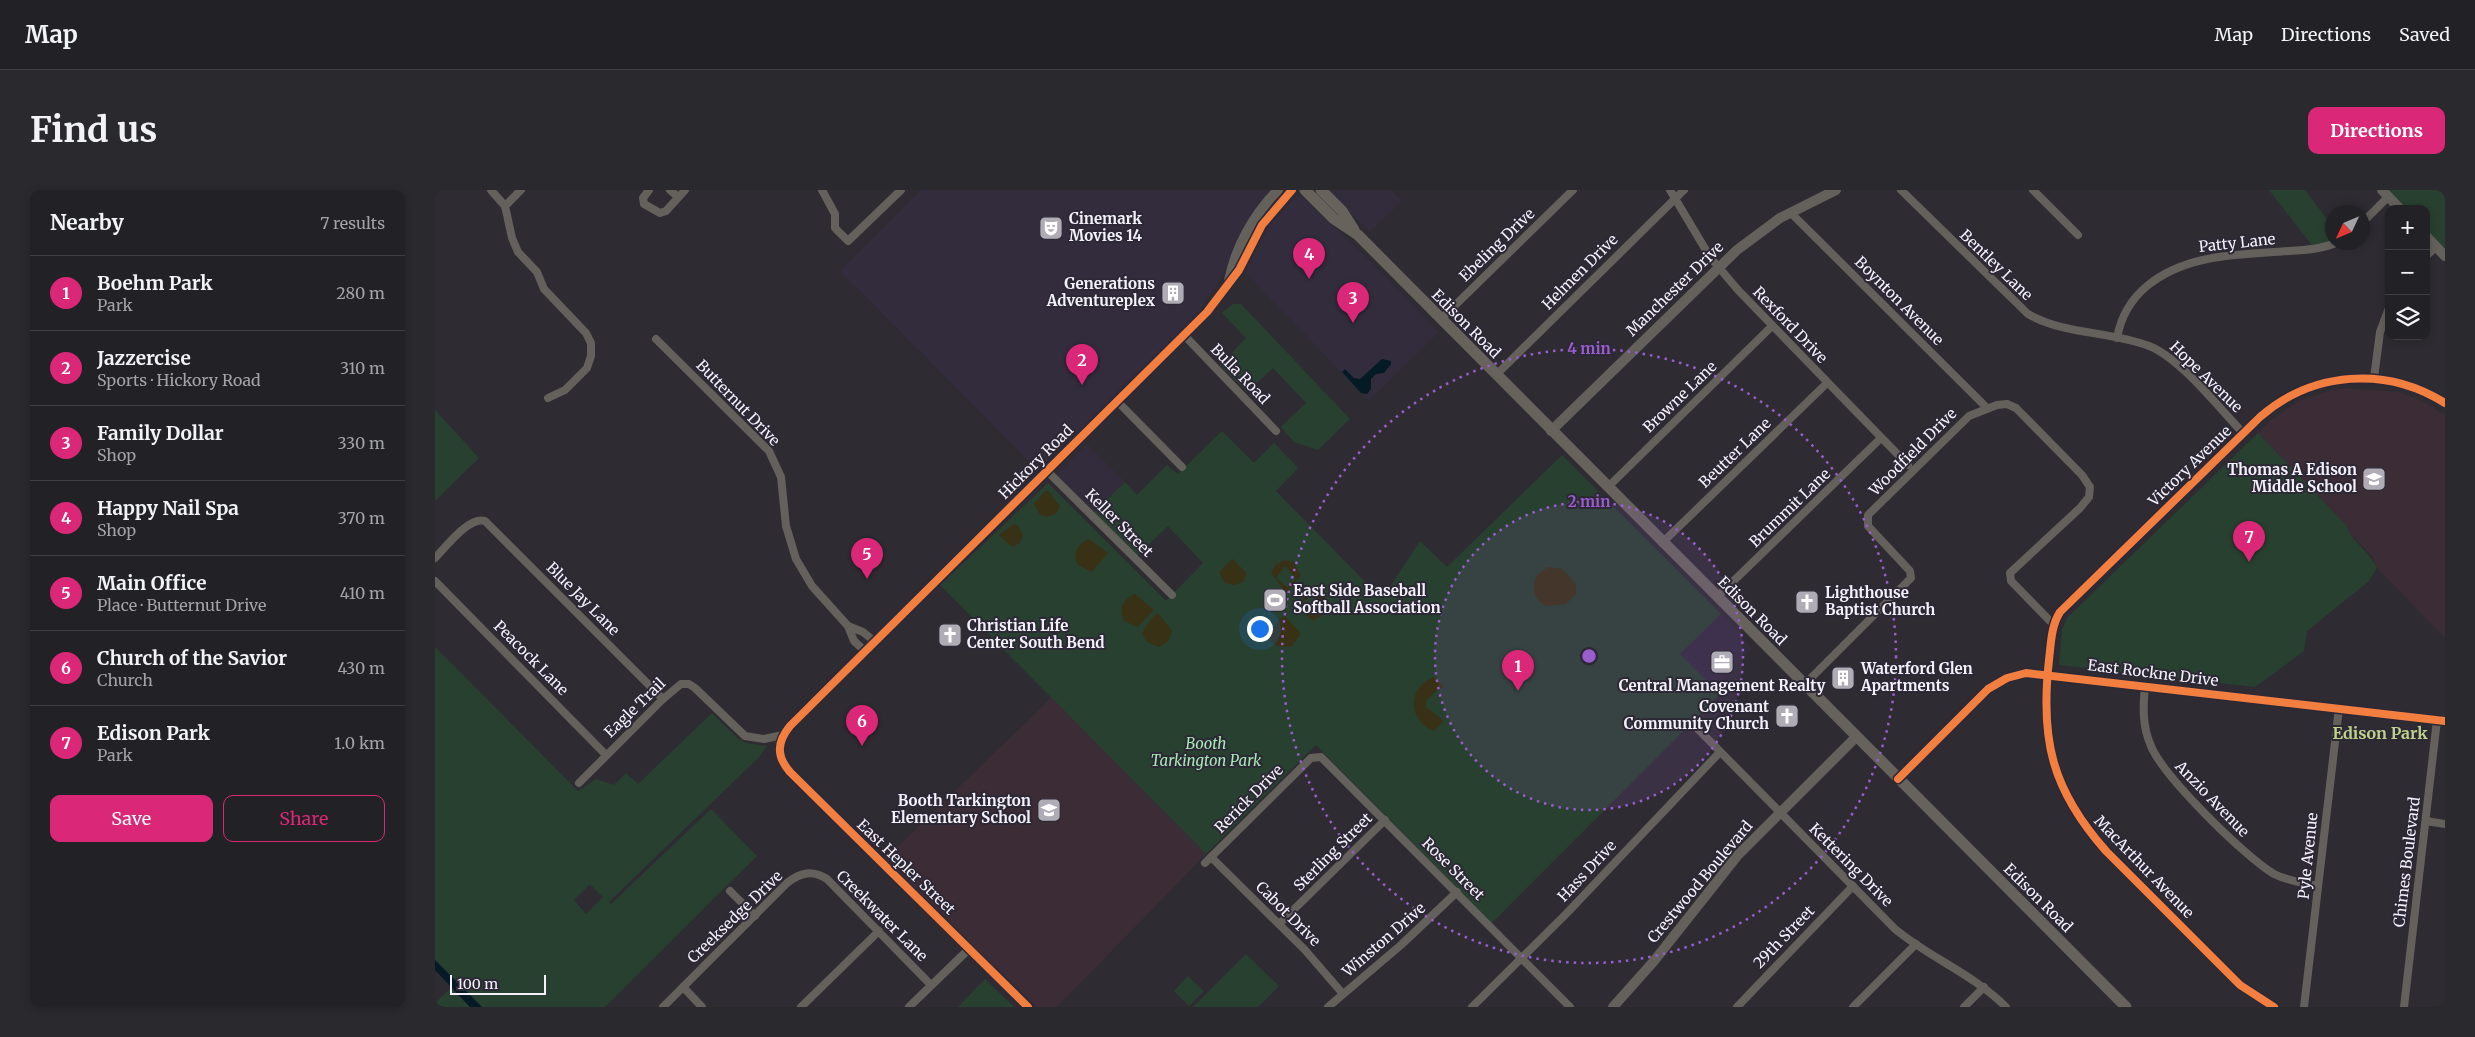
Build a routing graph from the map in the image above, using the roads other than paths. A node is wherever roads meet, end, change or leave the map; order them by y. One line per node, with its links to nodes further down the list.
1 (491, 190): 22 (street)
2 (521, 190): 22 (street)
3 (649, 190): 19 (street)
4 (670, 190): 19 (street)
5 (685, 190): 19 (street)
6 (823, 190): 7 (street)
7 (901, 190)
8 (1278, 190): 33 (street, Hickory Road)
9 (1293, 190): 33 (street, Hickory Road)
10 (1305, 190): 25 (main road, Edison Road)
11 (1321, 190): 25 (main road, Edison Road)
12 (1573, 190): 34 (street, Ebeling Drive)
13 (1670, 190): 20 (street, Rexford Drive)
14 (1685, 190): 20 (street, Helmen Drive)
15 (1836, 190): 23 (street, Manchester Drive)
16 (1901, 190): 38 (street, Bentley Lane)
17 (2033, 190): 26 (street)
18 (2385, 193): 21 (street); 24 (street)
19 (678, 197)
20 (1675, 199): 32 (street, Rexford Drive); 40 (street, Helmen Drive)
21 (2396, 205)
22 (505, 206): 43 (street)
23 (1791, 213): 32 (street, Manchester Drive); 46 (street, Boynton Avenue)
24 (2370, 213)
25 (1358, 235): 34 (main road, Edison Road)
26 (2078, 235)
27 (2430, 240): 29 (street)
28 (2325, 247): 38 (street, Patty Lane)
29 (2436, 247): 30 (street); 31 (street)
30 (2430, 252)
31 (2445, 256)
32 (1718, 268): 36 (street, Rexford Drive); 47 (street, Manchester Drive)
33 (1229, 282): 37 (street, Hickory Road)
34 (1441, 319): 40 (main road, Edison Road)
35 (2385, 319): 41 (street)
36 (1771, 327): 42 (street, Rexford Drive); 54 (street, Browne Lane)
37 (1184, 335): 44 (street, Hickory Road); 48 (street, Bulla Road)
38 (2117, 338): 49 (street, Hope Avenue)
39 (657, 339): 61 (street, Butternut Drive)
40 (1496, 374): 47 (main road, Edison Road)
41 (2374, 378): 45 (street, Victory Avenue); 49 (street, Victory Avenue)
42 (1827, 383): 50 (street, Rexford Drive); 55 (street, Beutter Lane)
43 (547, 398)
44 (1117, 401): 52 (street); 53 (street, Hickory Road)
45 (2445, 403)
46 (1987, 408): 60 (street, Woodfield Drive); 65 (street, Woodfield Drive)
47 (1551, 431): 54 (main road, Edison Road)
48 (1276, 432)
49 (2243, 433): 60 (street, Victory Avenue)
50 (1881, 438): 51 (street, Rexford Drive); 59 (street, Brummit Lane)
51 (1908, 466)
52 (1182, 467)
53 (1047, 471): 58 (street, Keller Street); 62 (street, Hickory Road)
54 (1608, 487): 55 (main road, Edison Road)
55 (1662, 542): 59 (main road, Edison Road)
56 (435, 558): 67 (street, Blue Jay Lane)
57 (435, 581): 74 (street, Peacock Lane)
58 (1172, 595)
59 (1717, 597): 65 (main road, Edison Road)
60 (2054, 625): 64 (street, MacArthur Avenue)
61 (848, 626): 62 (street, Butternut Drive); 63 (street, Butternut Drive)
62 (874, 641): 63 (street, Hickory Road)
63 (865, 651): 72 (street, Hickory Road)
64 (2048, 674): 66 (street, East Rockne Drive); 76 (street, East Rockne Drive); 113 (street, MacArthur Avenue)
65 (1804, 685): 71 (main road, Edison Road)
66 (2145, 686): 68 (street, East Rockne Drive); 86 (street, Anzio Avenue)
67 (663, 699): 72 (street, Eagle Trail); 74 (street, Eagle Trail)
68 (2339, 708): 69 (street, East Rockne Drive); 86 (street, Pyle Avenue)
69 (2441, 720): 80 (street, Chimes Boulevard)
70 (1692, 723): 73 (street, Kettering Drive)
71 (1856, 737): 76 (main road, Edison Road); 78 (street, Crestwood Boulevard)
72 (782, 738): 93 (street, East Hepler Street)
73 (1720, 752): 78 (street, Kettering Drive); 94 (street, Hass Drive)
74 (607, 755): 77 (street, Eagle Trail)
75 (1314, 756): 79 (street, Rose Street); 82 (street, Rerick Drive)
76 (1898, 779): 112 (main road, Edison Road)
77 (579, 783)
78 (1780, 812): 85 (street, Kettering Drive); 107 (street, Crestwood Boulevard)
79 (1385, 820): 88 (street, Rose Street); 90 (street, Sterling Street)
80 (2425, 821): 81 (street); 115 (street, Chimes Boulevard)
81 (2445, 824)
82 (1211, 857): 83 (street, Rerick Drive); 90 (street, Cabot Drive)
83 (1205, 863)
84 (810, 870): 89 (street, Creeksedge Drive); 91 (street, Creekwater Lane)
85 (1853, 886): 92 (street, Kettering Drive); 108 (street, 29th Street)
86 (2318, 886): 114 (street, Pyle Avenue)
87 (731, 890): 89 (street)
88 (1457, 892): 94 (street, Rose Street); 98 (street, Winston Drive)
89 (755, 916): 96 (street, Creeksedge Drive)
90 (1279, 924): 98 (street, Cabot Drive)
91 (879, 931): 95 (street, Creekwater Lane); 101 (street)
92 (1916, 944): 97 (street, Kettering Drive); 109 (street)
93 (969, 949): 95 (street); 103 (street, East Hepler Street)
94 (1523, 958): 105 (street, Hass Drive); 106 (street, Rose Street)
95 (931, 985): 102 (street)
96 (683, 987): 99 (street, Creeksedge Drive); 100 (street)
97 (1984, 987): 110 (street); 111 (street, Kettering Drive)
98 (1343, 994): 104 (street, Winston Drive)
99 (663, 1007)
100 (702, 1007)
101 (801, 1007)
102 (909, 1007)
103 (1028, 1007)
104 (1328, 1007)
105 (1472, 1007)
106 (1570, 1007)
107 (1613, 1007)
108 (1737, 1007)
109 (1853, 1007)
110 (1964, 1007)
111 (2006, 1007)
112 (2126, 1007)
113 (2274, 1007)
114 (2304, 1007)
115 (2404, 1007)

